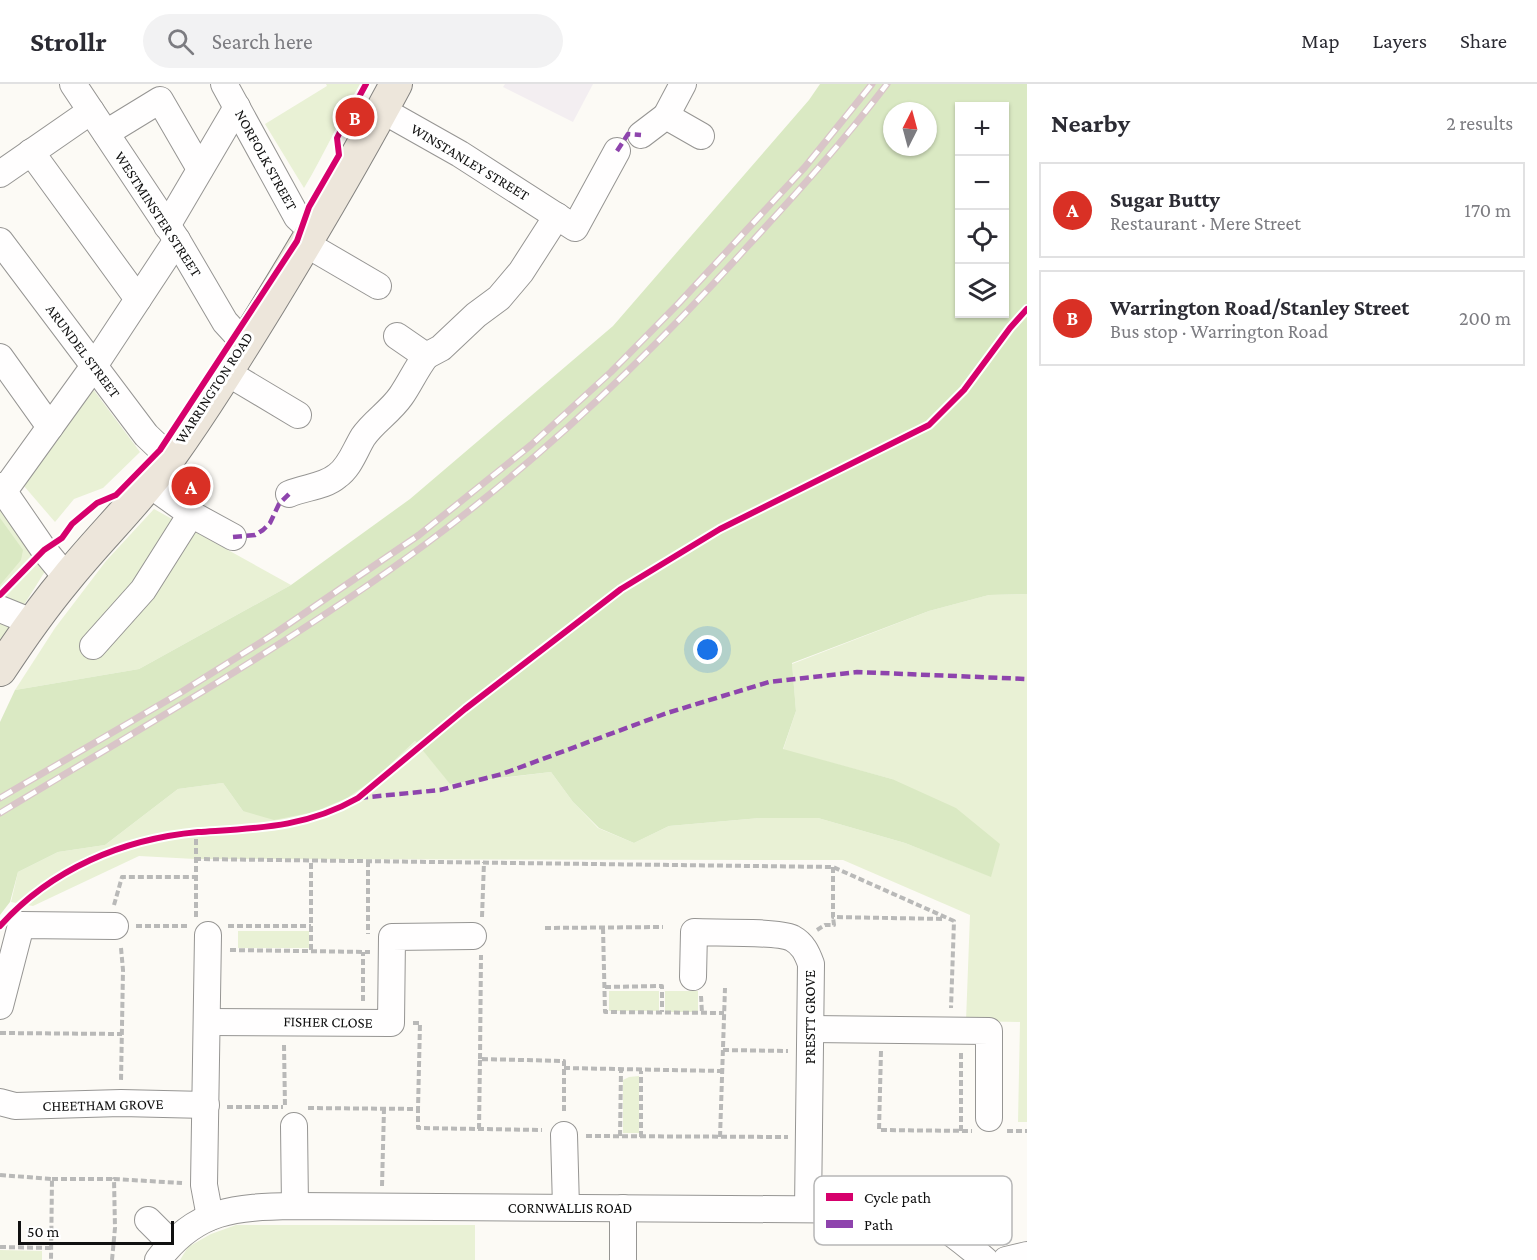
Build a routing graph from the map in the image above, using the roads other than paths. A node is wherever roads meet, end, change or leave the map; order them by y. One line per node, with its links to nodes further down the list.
1 (73, 84): 6 (street, WESTMINSTER STREET)
2 (224, 84): 5 (street, NORFOLK STREET)
3 (683, 84): 7 (street)
4 (389, 97): 15 (street, WINSTANLEY STREET); 17 (main road, WARRINGTON ROAD)
5 (237, 107): 13 (street); 17 (street, NORFOLK STREET)
6 (91, 111): 8 (street, WESTMINSTER STREET); 12 (street)
7 (666, 116): 9 (street); 10 (street)
8 (106, 133): 13 (street); 16 (street, WESTMINSTER STREET)
9 (641, 135)
10 (701, 136)
11 (617, 151): 15 (street)
12 (31, 152): 14 (street); 20 (street)
13 (200, 169): 16 (street)
14 (0, 174)
15 (566, 222): 23 (street)
16 (172, 233): 20 (street); 22 (street, WESTMINSTER STREET)
17 (309, 238): 19 (street, NORFOLK STREET); 22 (main road, WARRINGTON ROAD)
18 (0, 241): 25 (street, ARUNDEL STREET)
19 (378, 286)
20 (138, 298): 25 (street)
21 (397, 336): 23 (street)
22 (247, 339): 26 (main road, WARRINGTON ROAD)
23 (426, 356): 32 (street)
24 (0, 357): 28 (street)
25 (94, 366): 28 (street); 29 (street, ARUNDEL STREET)
26 (226, 372): 27 (street); 29 (main road, WARRINGTON ROAD)
27 (298, 415)
28 (50, 427): 31 (street)
29 (170, 457): 30 (main road, WARRINGTON ROAD)
30 (148, 484): 33 (street); 35 (main road, WARRINGTON ROAD)
31 (2, 488): 35 (street)
32 (289, 494)
33 (191, 514): 34 (street); 38 (street)
34 (233, 537)
35 (67, 578): 37 (main road, WARRINGTON ROAD)
36 (0, 609): 37 (street)
37 (32, 622): 39 (main road, WARRINGTON ROAD)
38 (93, 646)
39 (0, 670)
40 (111, 926): 44 (street)
41 (479, 936): 45 (street, FISHER CLOSE)
42 (212, 937): 45 (street)
43 (693, 977): 46 (street, PRESTT GROVE)
44 (0, 1006)
45 (207, 1022): 47 (street)
46 (810, 1040): 50 (street); 55 (street, PRESTT GROVE)
47 (206, 1106): 48 (street, CHEETHAM GROVE); 57 (street)
48 (1, 1110)
49 (295, 1112): 52 (street)
50 (989, 1126)
51 (564, 1135): 53 (street)
52 (295, 1206): 53 (street, CORNWALLIS ROAD); 57 (street, CORNWALLIS ROAD)
53 (566, 1208): 54 (street, CORNWALLIS ROAD)
54 (623, 1208): 55 (street, CORNWALLIS ROAD); 62 (street)
55 (808, 1209): 56 (street, CORNWALLIS ROAD)
56 (814, 1209)
57 (210, 1217): 60 (street, CORNWALLIS ROAD)
58 (148, 1220): 60 (street)
59 (966, 1245): 63 (street, CORNWALLIS ROAD)
60 (165, 1251)
61 (1027, 1255): 64 (street)
62 (623, 1260)
63 (985, 1260)
64 (1006, 1260)

